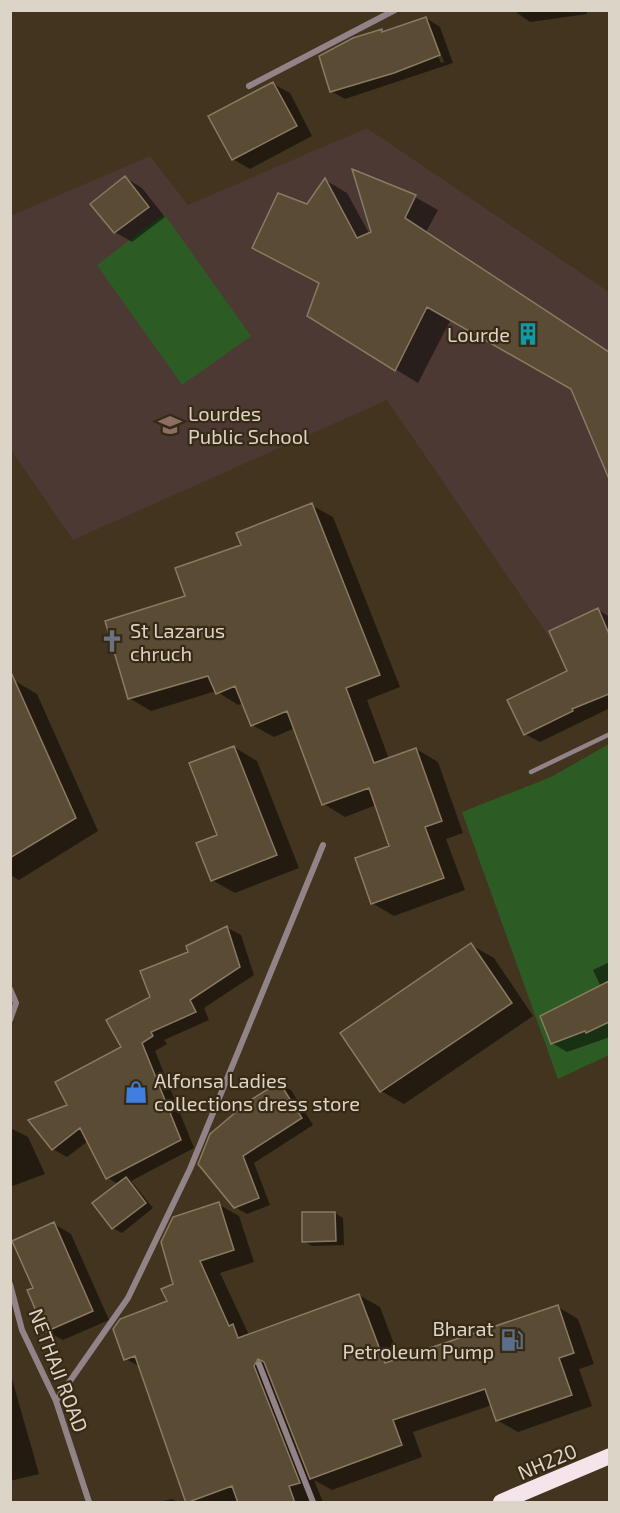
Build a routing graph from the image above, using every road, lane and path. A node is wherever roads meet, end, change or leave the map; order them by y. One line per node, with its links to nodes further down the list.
1 (395, 10): 2 (street)
2 (249, 86)
3 (609, 734): 4 (lane)
4 (531, 772)
5 (323, 845): 10 (street)
6 (10, 989): 7 (street)
7 (10, 1020)
8 (10, 1284): 10 (street, NETHAJI ROAD)
9 (259, 1364): 13 (street)
10 (56, 1401): 12 (street, NETHAJI ROAD)
11 (609, 1456): 14 (highway, NH220)
12 (89, 1503)
13 (313, 1503)
14 (501, 1503)

